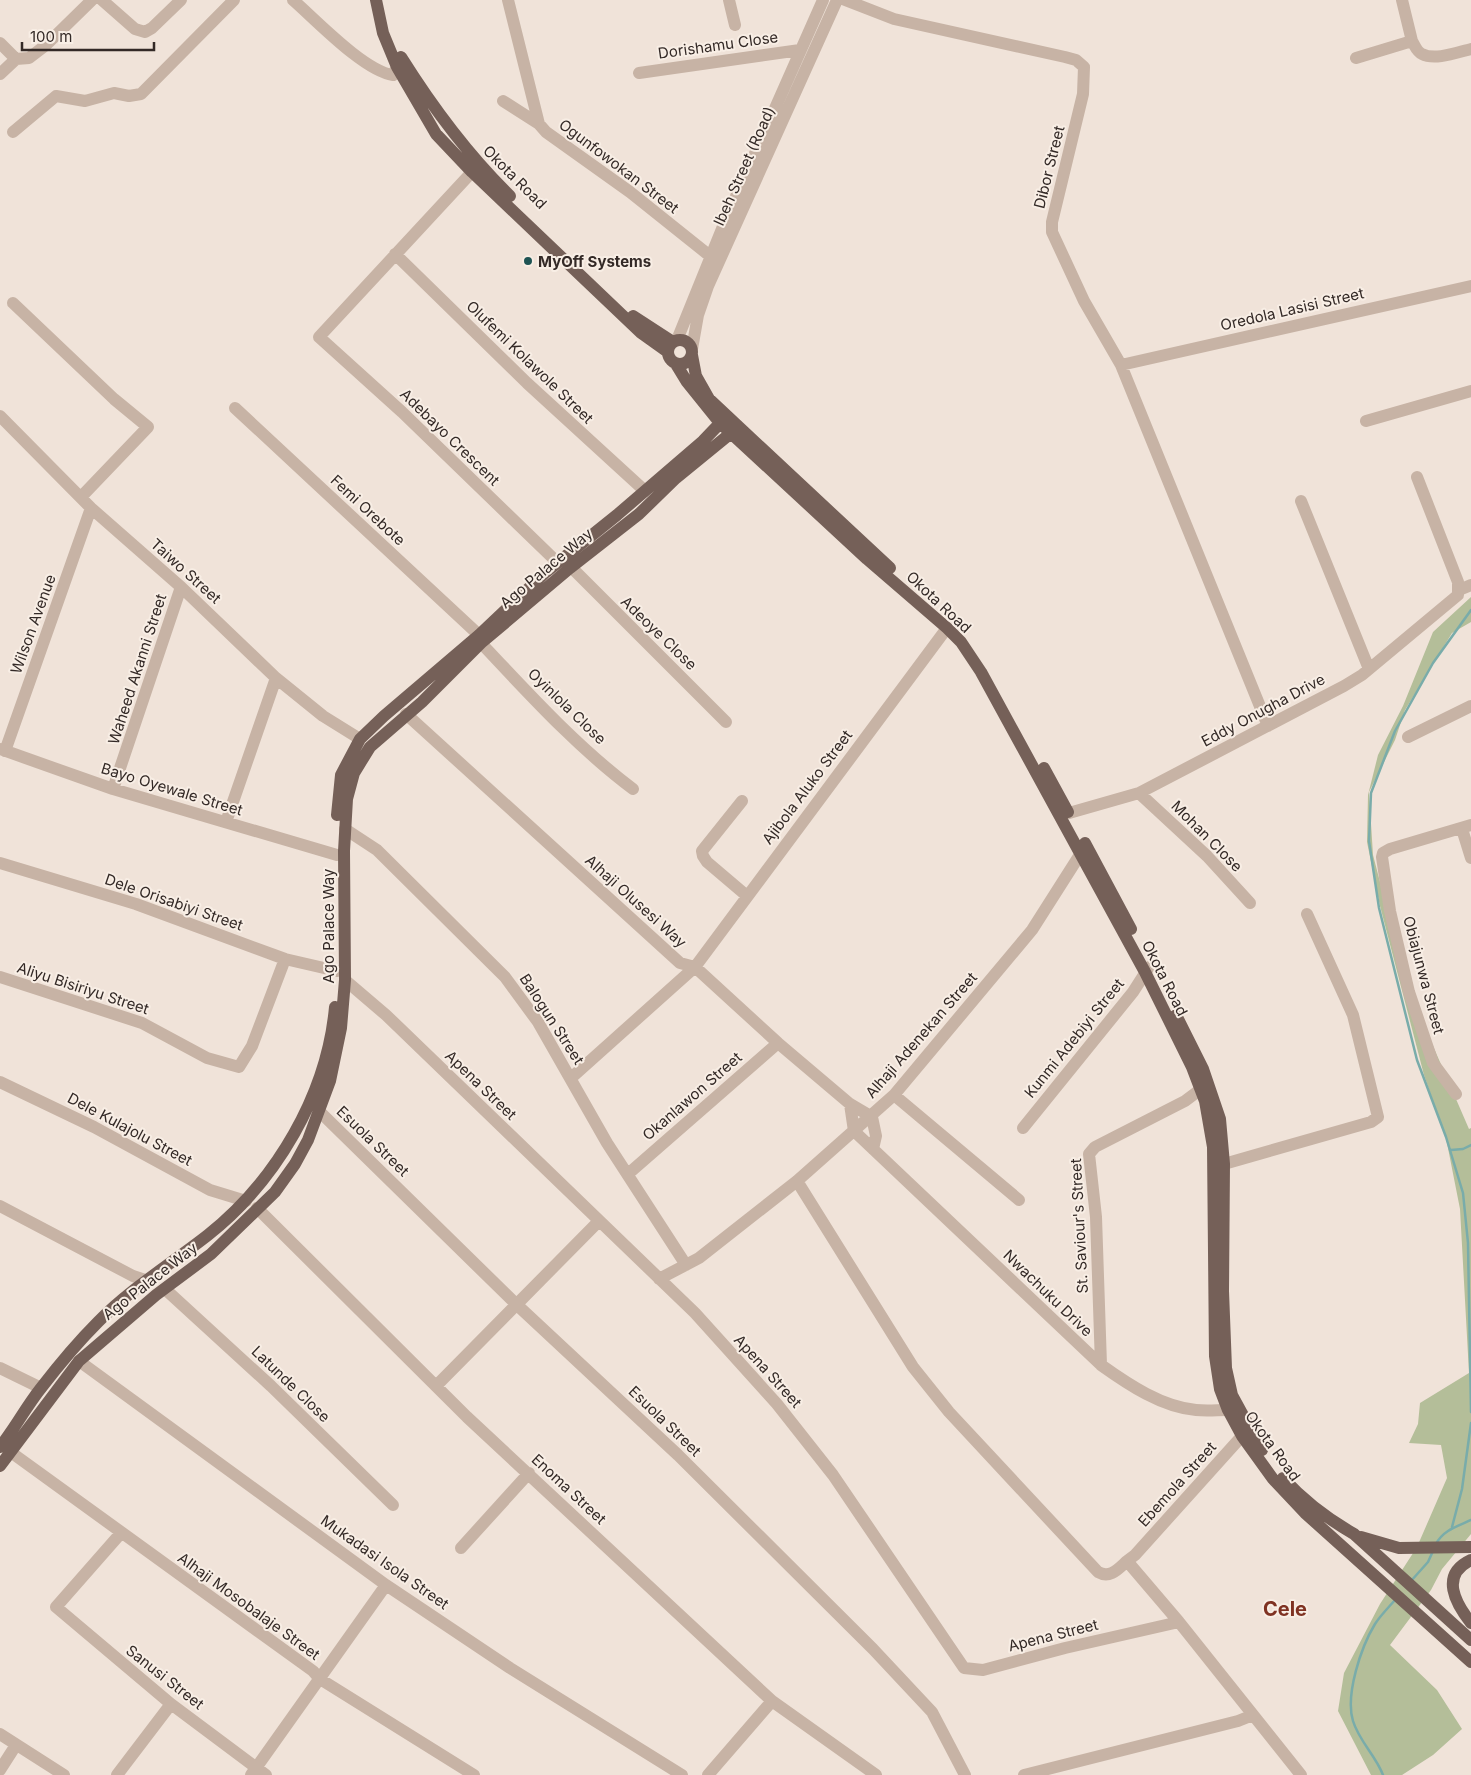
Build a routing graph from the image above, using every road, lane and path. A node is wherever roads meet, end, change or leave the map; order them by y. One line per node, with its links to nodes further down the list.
1 (92, 0): 19 (street)
2 (102, 0): 3 (street)
3 (181, 0)
4 (234, 0): 25 (street)
5 (293, 0): 20 (street)
6 (376, 0): 20 (main road, Okota Road); 31 (main road, Okota Road)
7 (508, 0): 24 (street, Ogunfowokan Street)
8 (729, 0): 13 (street)
9 (824, 0): 17 (street, Ibeh Street (Road))
10 (838, 0): 28 (street, Ibeh Street (Road))
11 (845, 0): 34 (street, Dibor Street)
12 (1402, 0): 14 (street)
13 (735, 25)
14 (1412, 41): 16 (street); 18 (street)
15 (0, 43): 19 (street)
16 (1471, 49)
17 (800, 50): 21 (street, Dorishamu Close); 28 (street, Ibeh Street (Road))
18 (1356, 58)
19 (16, 59): 22 (street)
20 (398, 68): 26 (main road, Okota Road)
21 (639, 73)
22 (0, 74)
23 (503, 101): 24 (street)
24 (539, 124): 28 (street, Ogunfowokan Street)
25 (13, 132)
26 (472, 172): 27 (street); 31 (main road, Okota Road)
27 (394, 254): 42 (street, Olufemi Kolawole Street); 46 (street, Adebayo Crescent)
28 (716, 256): 31 (street, Ibeh Street (Road)); 32 (street, Ibeh Street (Road))
29 (1471, 286): 34 (street, Oredola Lasisi Street)
30 (13, 303): 43 (street)
31 (672, 345): 32 (main road); 33 (main road)
32 (692, 352): 33 (main road); 37 (main road, Okota Road)
33 (676, 364): 37 (main road, Okota Road)
34 (1121, 365): 56 (street, Dibor Street)
35 (1471, 391): 38 (street)
36 (235, 408): 50 (street, Femi Orebote)
37 (723, 420): 40 (main road, Okota Road); 42 (main road, Ago Palace Way)
38 (1366, 421)
39 (1, 422): 43 (street, Taiwo Street)
40 (734, 430): 46 (main road, Ago Palace Way); 49 (main road, Okota Road); 64 (main road, Okota Road)
41 (1417, 477): 48 (street)
42 (645, 491): 46 (main road, Ago Palace Way)
43 (82, 496): 45 (street, Taiwo Street)
44 (1302, 501): 51 (street)
45 (91, 508): 47 (street, Taiwo Street); 59 (street, Wilson Avenue)
46 (563, 563): 50 (main road, Ago Palace Way); 55 (street, Adeoye Close)
47 (181, 587): 52 (street, Taiwo Street); 60 (street, Waheed Akanni Street)
48 (1461, 591): 51 (street, Eddy Onugha Drive)
49 (947, 628): 68 (main road, Okota Road); 72 (street, Ajibola Aluko Street)
50 (480, 639): 54 (main road, Ago Palace Way); 58 (main road, Ago Palace Way); 61 (street, Oyinlola Close)
51 (1369, 668): 56 (street, Eddy Onugha Drive)
52 (276, 678): 58 (street, Taiwo Street); 65 (street)
53 (1471, 706): 57 (street)
54 (406, 714): 67 (main road, Ago Palace Way); 76 (street, Alhaji Olusesi Way)
55 (726, 722)
56 (1268, 726): 62 (street, Eddy Onugha Drive)
57 (1408, 737)
58 (360, 739): 69 (main road, Ago Palace Way)
59 (2, 750): 60 (street, Bayo Oyewale Street)
60 (113, 789): 65 (street, Bayo Oyewale Street)
61 (633, 789)
62 (1139, 793): 64 (street, Eddy Onugha Drive); 73 (street, Mohan Close)
63 (742, 801): 72 (street)
64 (1069, 813): 77 (main road, Okota Road)
65 (226, 822): 69 (street, Bayo Oyewale Street)
66 (1466, 827): 70 (street); 84 (street, Obiajunwa Street)
67 (345, 829): 78 (main road, Ago Palace Way); 81 (street, Balogun Street)
68 (1081, 853): 77 (main road, Okota Road); 85 (street, Alhaji Adenekan Street)
69 (337, 855): 78 (main road, Ago Palace Way)
70 (1471, 858)
71 (0, 863): 75 (street, Dele Orisabiyi Street)
72 (746, 896): 76 (street, Ajibola Aluko Street)
73 (1250, 903)
74 (1308, 914): 92 (street)
75 (285, 959): 78 (street, Dele Orisabiyi Street); 79 (street, Aliyu Bisiriyu Street)
76 (695, 967): 80 (street, Alhaji Olusesi Way); 81 (street, Ajibola Aluko Street)
77 (1147, 970): 83 (main road, Okota Road); 89 (street, Kunmi Adebiyi Street); 92 (main road, Okota Road)
78 (341, 975): 87 (main road, Ago Palace Way); 96 (main road, Ago Palace Way); 99 (street, Apena Street)
79 (0, 978)
80 (778, 1043): 86 (street, Alhaji Olusesi Way); 93 (street, Okanlawon Street)
81 (571, 1078): 93 (street, Balogun Street)
82 (0, 1082): 96 (street, Dele Kulajolu Street)
83 (1201, 1089): 100 (main road, Okota Road); 111 (street, St. Saviour's Street)
84 (1456, 1094)
85 (894, 1095): 88 (street, Alhaji Adenekan Street); 95 (street)
86 (850, 1104): 88 (street, Alhaji Olusesi Way); 90 (street)
87 (319, 1111): 98 (main road, Ago Palace Way); 105 (street, Esuola Street)
88 (872, 1117): 90 (street, Alhaji Adenekan Street); 91 (street)
89 (1023, 1128)
90 (854, 1131): 91 (street, Nwachuku Drive); 94 (street, Alhaji Adenekan Street)
91 (873, 1148): 111 (street, Nwachuku Drive)
92 (1224, 1164): 100 (main road, Okota Road)
93 (628, 1174): 101 (street, Balogun Street)
94 (797, 1182): 101 (street, Alhaji Adenekan Street); 126 (street, Ebemola Street)
95 (1019, 1200)
96 (246, 1201): 103 (main road, Ago Palace Way)
97 (0, 1206): 103 (street)
98 (258, 1208): 104 (main road, Ago Palace Way); 113 (street, Enoma Street)
99 (599, 1221): 102 (street, Apena Street); 105 (street)
100 (1219, 1224): 115 (main road, Okota Road); 121 (main road, Okota Road)
101 (686, 1265): 102 (street, Alhaji Adenekan Street)
102 (659, 1279): 129 (street, Apena Street)
103 (148, 1281): 106 (main road, Ago Palace Way)
104 (165, 1289): 108 (main road, Ago Palace Way); 120 (street, Latunde Close)
105 (516, 1304): 113 (street); 147 (street, Esuola Street)
106 (110, 1311): 107 (main road, Ago Palace Way); 108 (main road)
107 (98, 1321): 109 (main road); 114 (main road, Ago Palace Way)
108 (118, 1327): 109 (main road, Ago Palace Way)
109 (106, 1337): 110 (main road, Ago Palace Way)
110 (79, 1360): 117 (main road, Ago Palace Way); 128 (street, Mukadasi Isola Street)
111 (1101, 1365): 115 (street, Nwachuku Drive)
112 (0, 1368): 114 (street)
113 (437, 1385): 119 (street, Enoma Street)
114 (41, 1388): 117 (main road, Ago Palace Way)
115 (1228, 1410): 116 (main road, Okota Road)
116 (1242, 1436): 121 (main road, Okota Road); 126 (street, Ebemola Street)
117 (6, 1450): 118 (main road, Ago Palace Way); 122 (street, Alhaji Mosobalaje Street)
118 (0, 1466)
119 (529, 1473): 125 (street); 134 (street, Enoma Street)
120 (394, 1505)
121 (1308, 1509): 123 (main road, Okota Road); 132 (main road, Okota Road)
122 (121, 1533): 133 (street, Alhaji Mosobalaje Street); 135 (street, Sanusi Street)
123 (1354, 1534): 124 (main road); 131 (main road, Okota Road)
124 (1471, 1547)
125 (461, 1548)
126 (1131, 1558): 129 (street)
127 (1471, 1560): 130 (main road)
128 (386, 1585): 133 (street); 144 (street, Mukadasi Isola Street)
129 (1179, 1622): 136 (street)
130 (1471, 1623)
131 (1471, 1640)
132 (1471, 1662)
133 (320, 1679): 140 (street); 143 (street, Alhaji Mosobalaje Street)
134 (772, 1701): 145 (street); 146 (street, Enoma Street)
135 (171, 1704): 140 (street, Sanusi Street); 142 (street)
136 (1254, 1715): 148 (street); 149 (street)
137 (0, 1734): 138 (street)
138 (16, 1745): 139 (street); 141 (street)
139 (0, 1770)
140 (258, 1773)
141 (64, 1775)
142 (117, 1775)
143 (474, 1775)
144 (682, 1775)
145 (708, 1775)
146 (876, 1775)
147 (965, 1775)
148 (1024, 1775)
149 (1301, 1775)

